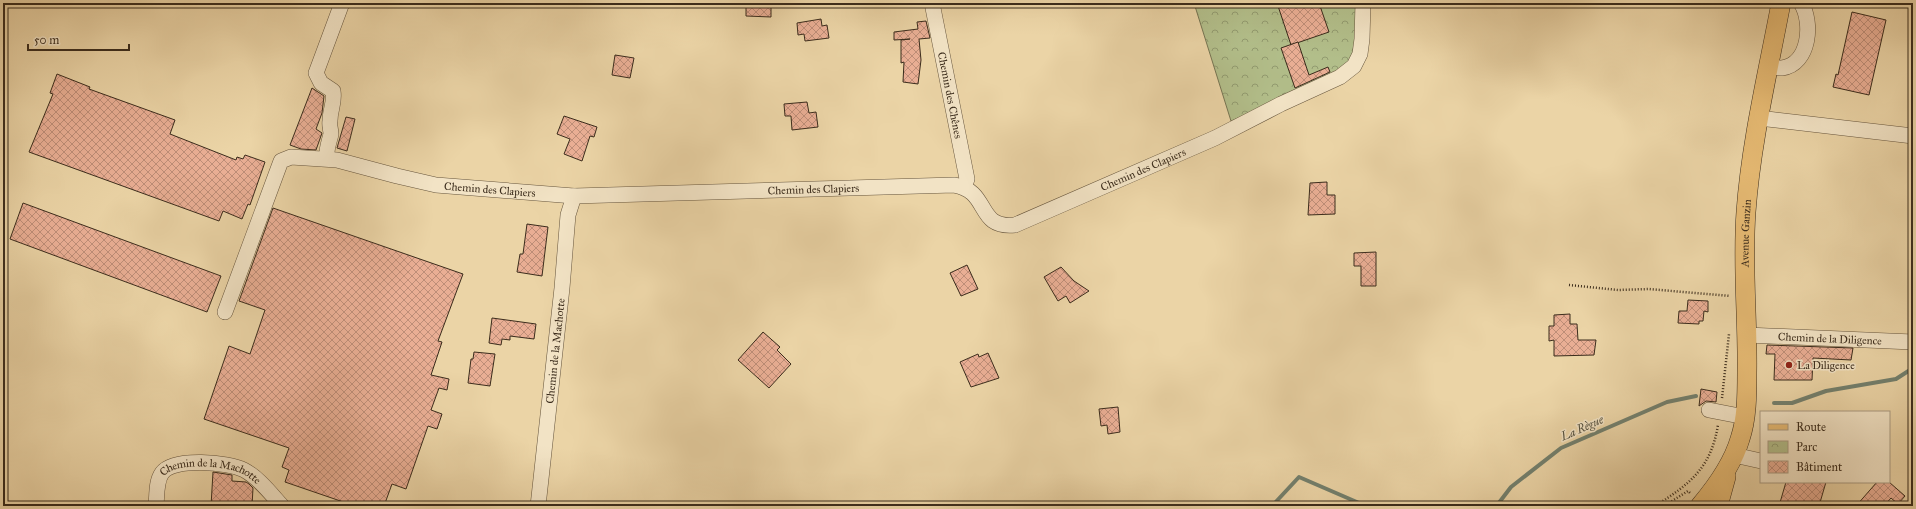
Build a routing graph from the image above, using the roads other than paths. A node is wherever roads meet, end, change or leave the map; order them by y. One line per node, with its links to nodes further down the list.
1 (342, 3): 9 (street)
2 (932, 3): 10 (street, Chemin des Chênes)
3 (1363, 3): 10 (street, Chemin des Clapiers)
4 (1781, 3): 6 (main road, Avenue Ganzin)
5 (1801, 3): 6 (street)
6 (1769, 66): 7 (main road, Avenue Ganzin)
7 (1759, 118): 8 (street); 13 (main road, Avenue Ganzin)
8 (1913, 136)
9 (327, 158): 11 (street, Chemin des Clapiers); 12 (street, Chemin des Clapiers)
10 (964, 186): 11 (street, Chemin des Clapiers)
11 (574, 196): 21 (street, Chemin de la Machotte)
12 (225, 312)
13 (1747, 335): 14 (street, Chemin de la Diligence); 16 (main road, Avenue Ganzin)
14 (1913, 342)
15 (1714, 414): 16 (street)
16 (1745, 417): 17 (main road, Avenue Ganzin)
17 (1732, 459): 18 (street); 22 (main road, Avenue Ganzin); 23 (main road, Avenue Ganzin)
18 (1760, 461)
19 (156, 506): 20 (street, Chemin de la Machotte)
20 (282, 506)
21 (538, 506)
22 (1700, 506)
23 (1718, 506)

